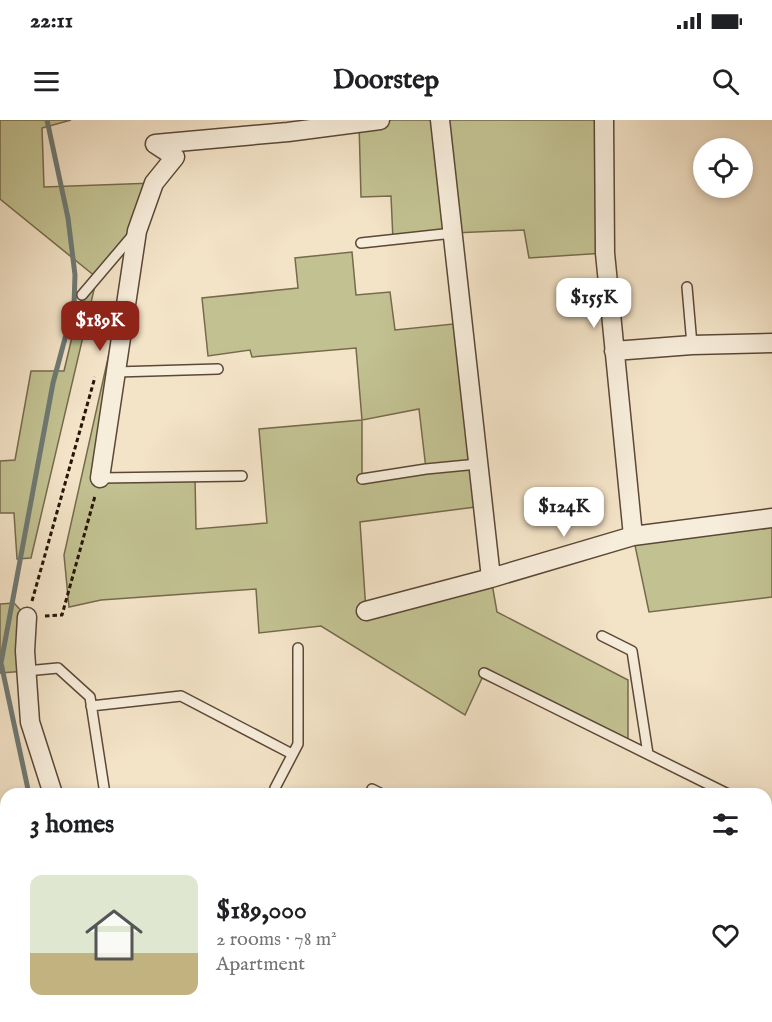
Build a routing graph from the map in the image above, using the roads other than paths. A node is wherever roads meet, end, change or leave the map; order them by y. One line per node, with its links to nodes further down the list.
1 (380, 120): 4 (street)
2 (440, 120): 6 (street)
3 (604, 120): 12 (street)
4 (359, 121): 5 (street)
5 (137, 231): 9 (lane); 14 (street)
6 (453, 233): 7 (lane); 15 (street)
7 (361, 243)
8 (687, 287): 11 (lane)
9 (81, 295)
10 (772, 343): 11 (street)
11 (692, 345): 12 (street)
12 (615, 351): 20 (street)
13 (218, 369): 14 (lane)
14 (107, 370): 17 (street)
15 (478, 464): 18 (lane); 21 (street)
16 (242, 476): 17 (lane)
17 (100, 478)
18 (362, 479)
19 (772, 518): 20 (street)
20 (633, 536): 21 (street)
21 (491, 578): 22 (street)
22 (366, 611)
23 (27, 617): 26 (street)
24 (602, 636): 30 (lane)
25 (298, 648): 29 (lane)
26 (26, 671): 28 (lane); 31 (street)
27 (484, 673): 30 (lane)
28 (91, 706): 29 (lane); 32 (lane)
29 (292, 754): 33 (lane)
30 (648, 754): 34 (lane)
31 (51, 788)
32 (104, 788)
33 (275, 788)
34 (716, 788)

